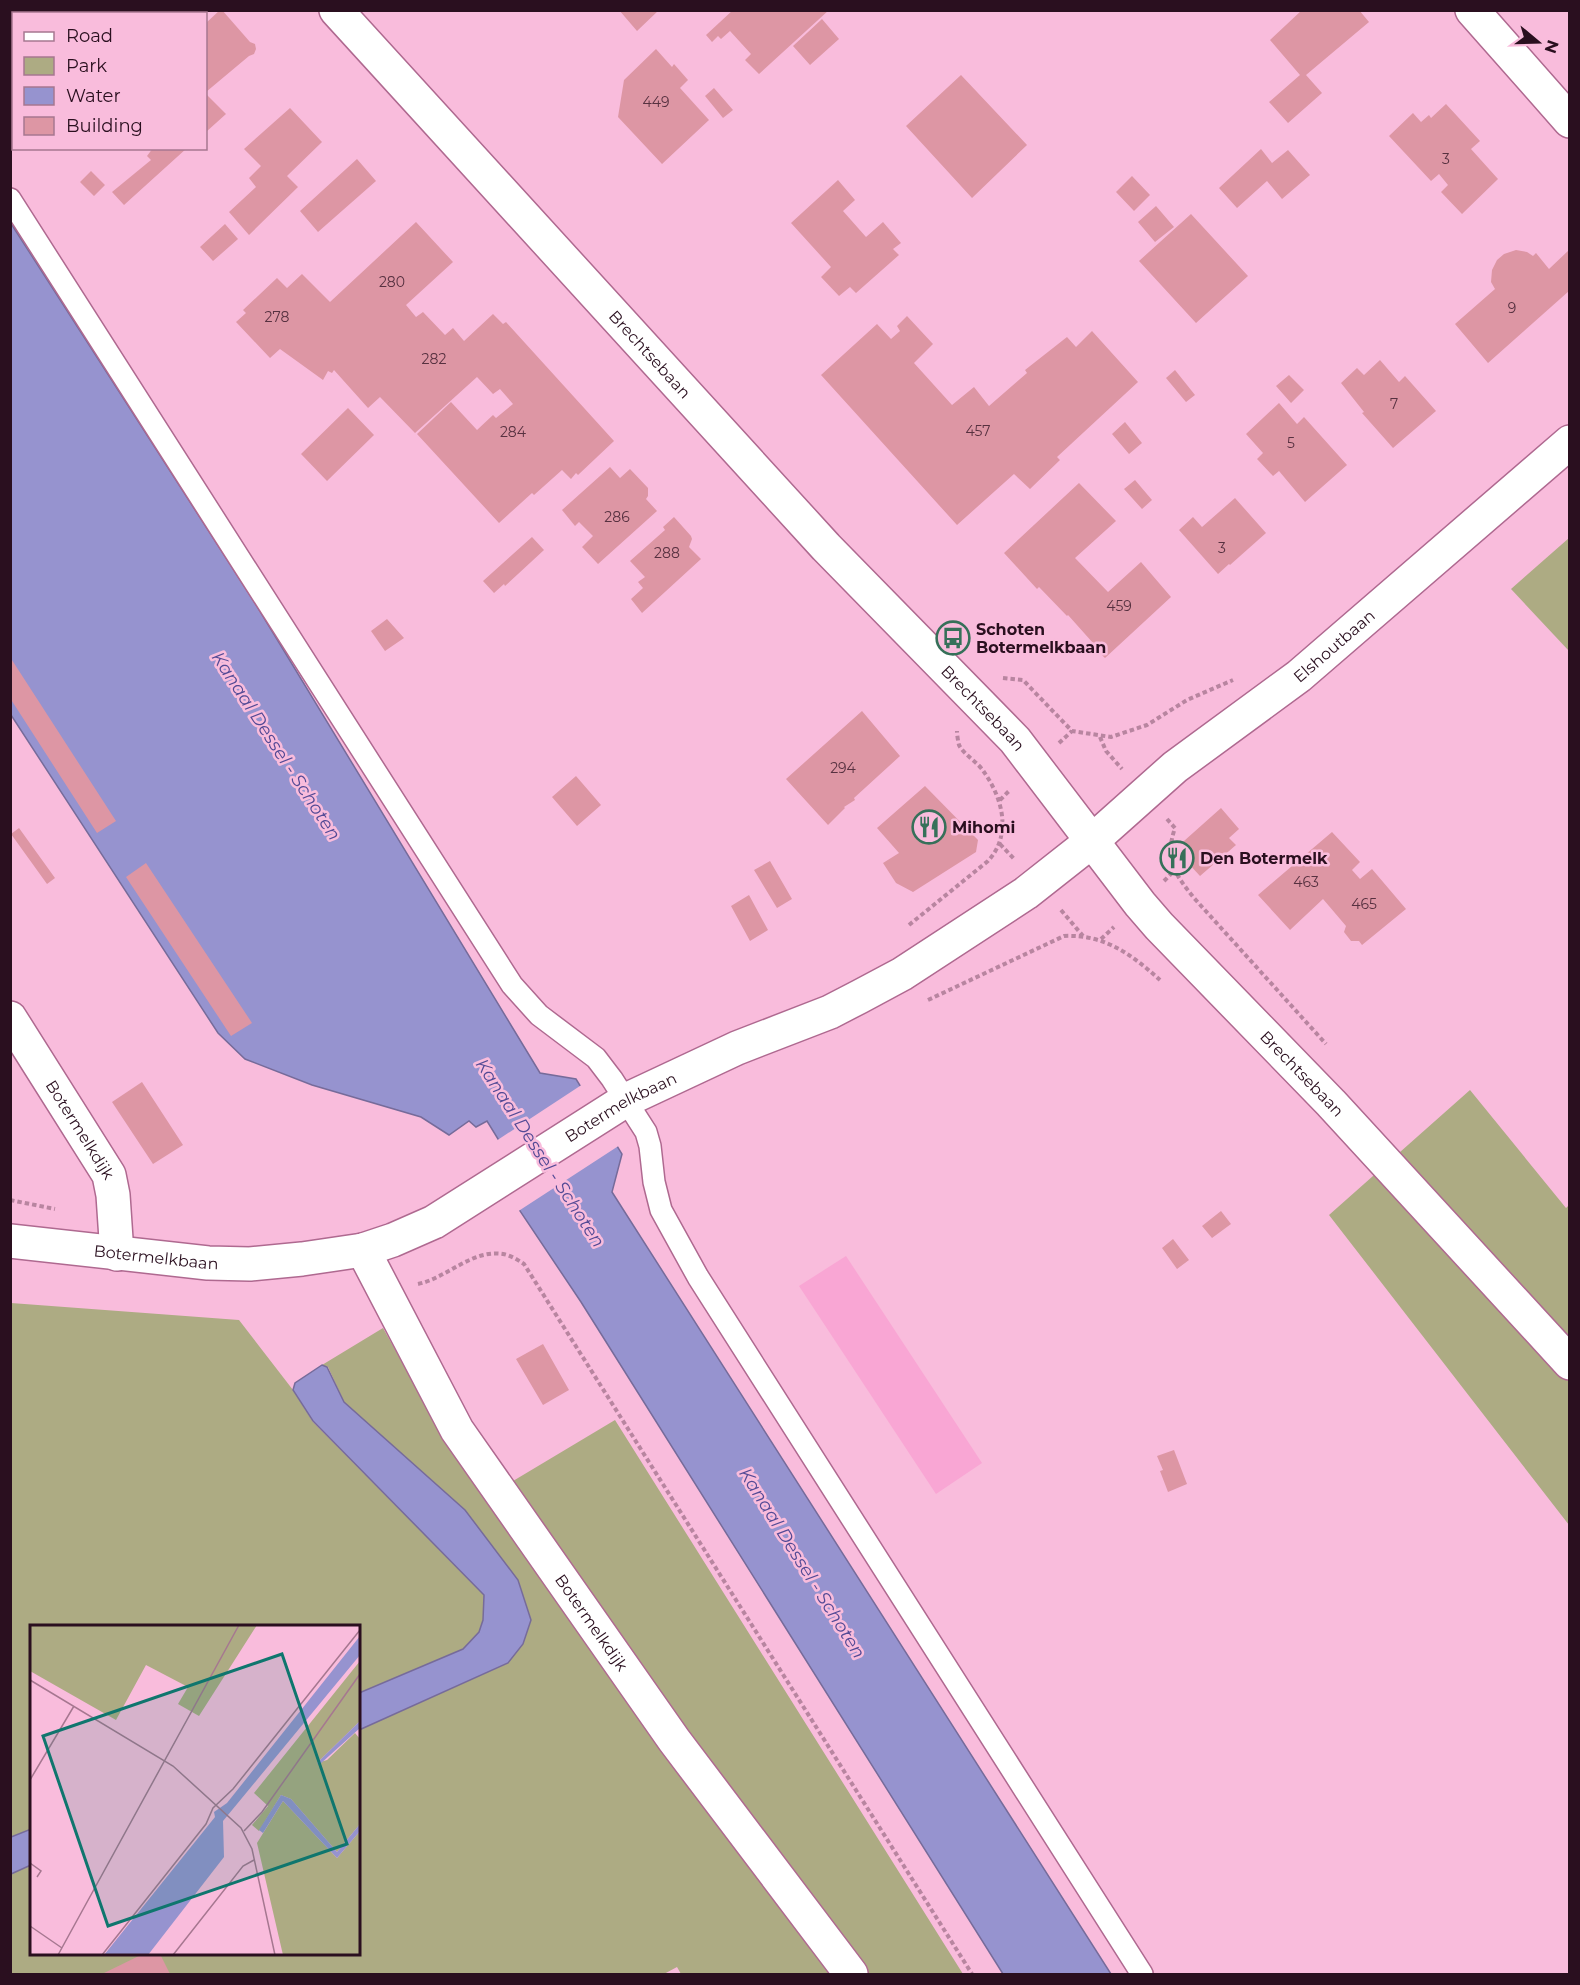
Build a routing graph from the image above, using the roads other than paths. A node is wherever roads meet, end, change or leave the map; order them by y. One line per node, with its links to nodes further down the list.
1 (336, 10): 6 (main road, Brechtsebaan)
2 (1472, 10): 3 (main road)
3 (1569, 121)
4 (10, 199): 8 (lane)
5 (1569, 442): 6 (main road, Elshoutbaan)
6 (1092, 841): 8 (main road, Botermelkbaan); 12 (main road, Brechtsebaan)
7 (10, 1018): 11 (main road, Botermelkdijk)
8 (616, 1107): 10 (main road, Botermelkbaan); 14 (lane)
9 (10, 1241): 11 (main road, Botermelkbaan)
10 (363, 1250): 11 (main road, Botermelkbaan); 13 (main road, Botermelkdijk)
11 (117, 1254)
12 (1569, 1363)
13 (851, 1974)
14 (1142, 1974)

